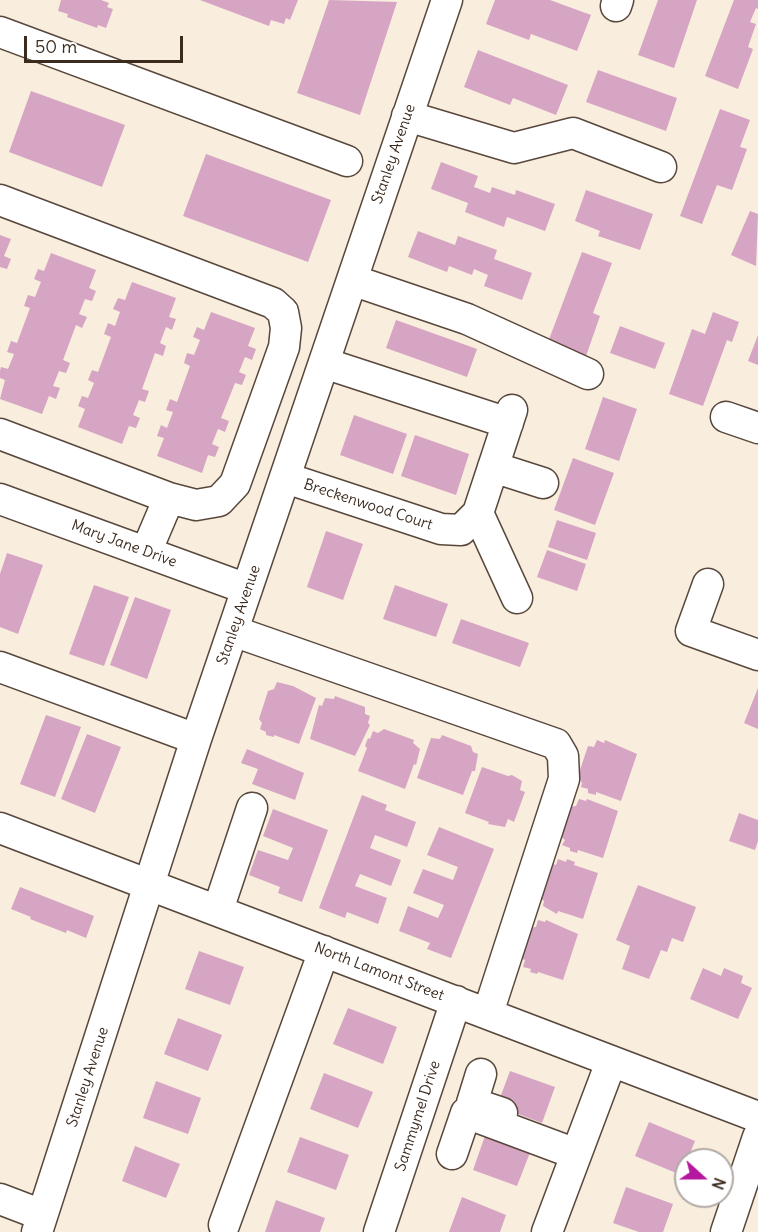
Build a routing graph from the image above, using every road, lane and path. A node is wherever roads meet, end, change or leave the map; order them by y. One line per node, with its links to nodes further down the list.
1 (447, 0): 3 (street, Stanley Avenue)
2 (0, 32): 4 (street)
3 (407, 116): 5 (street); 7 (street, Stanley Avenue)
4 (347, 161)
5 (661, 167)
6 (0, 200): 16 (street)
7 (352, 280): 8 (street, Stanley Avenue); 9 (street)
8 (324, 363): 13 (street); 14 (street, Stanley Avenue)
9 (588, 374)
10 (726, 417): 11 (street)
11 (758, 428)
12 (0, 434): 16 (street)
13 (494, 467): 15 (street); 18 (street)
14 (286, 478): 18 (street, Breckenwood Court); 21 (street, Stanley Avenue)
15 (543, 483)
16 (169, 498): 19 (street)
17 (0, 499): 19 (street, Mary Jane Drive)
18 (478, 513): 22 (street)
19 (146, 552): 21 (street, Mary Jane Drive)
20 (708, 584): 24 (street)
21 (247, 589): 23 (street, Stanley Avenue)
22 (517, 598)
23 (233, 631): 26 (street, Stanley Avenue); 33 (street)
24 (758, 655)
25 (0, 667): 26 (street)
26 (196, 739): 29 (street, Stanley Avenue)
27 (252, 808): 30 (street)
28 (0, 828): 29 (street, North Lamont Street)
29 (151, 885): 30 (street, North Lamont Street); 41 (street, Stanley Avenue)
30 (218, 910): 31 (street, North Lamont Street)
31 (324, 951): 32 (street, North Lamont Street); 42 (street)
32 (456, 1000): 33 (street, North Lamont Street); 43 (street, Sammymel Drive)
33 (488, 1013): 34 (street, North Lamont Street)
34 (611, 1062): 36 (street, North Lamont Street); 38 (street)
35 (482, 1074): 38 (street)
36 (758, 1117)
37 (758, 1137): 45 (street)
38 (578, 1148): 39 (street); 44 (street)
39 (452, 1154)
40 (0, 1199): 41 (street)
41 (40, 1224)
42 (224, 1225)
43 (379, 1232)
44 (547, 1232)
45 (726, 1232)

